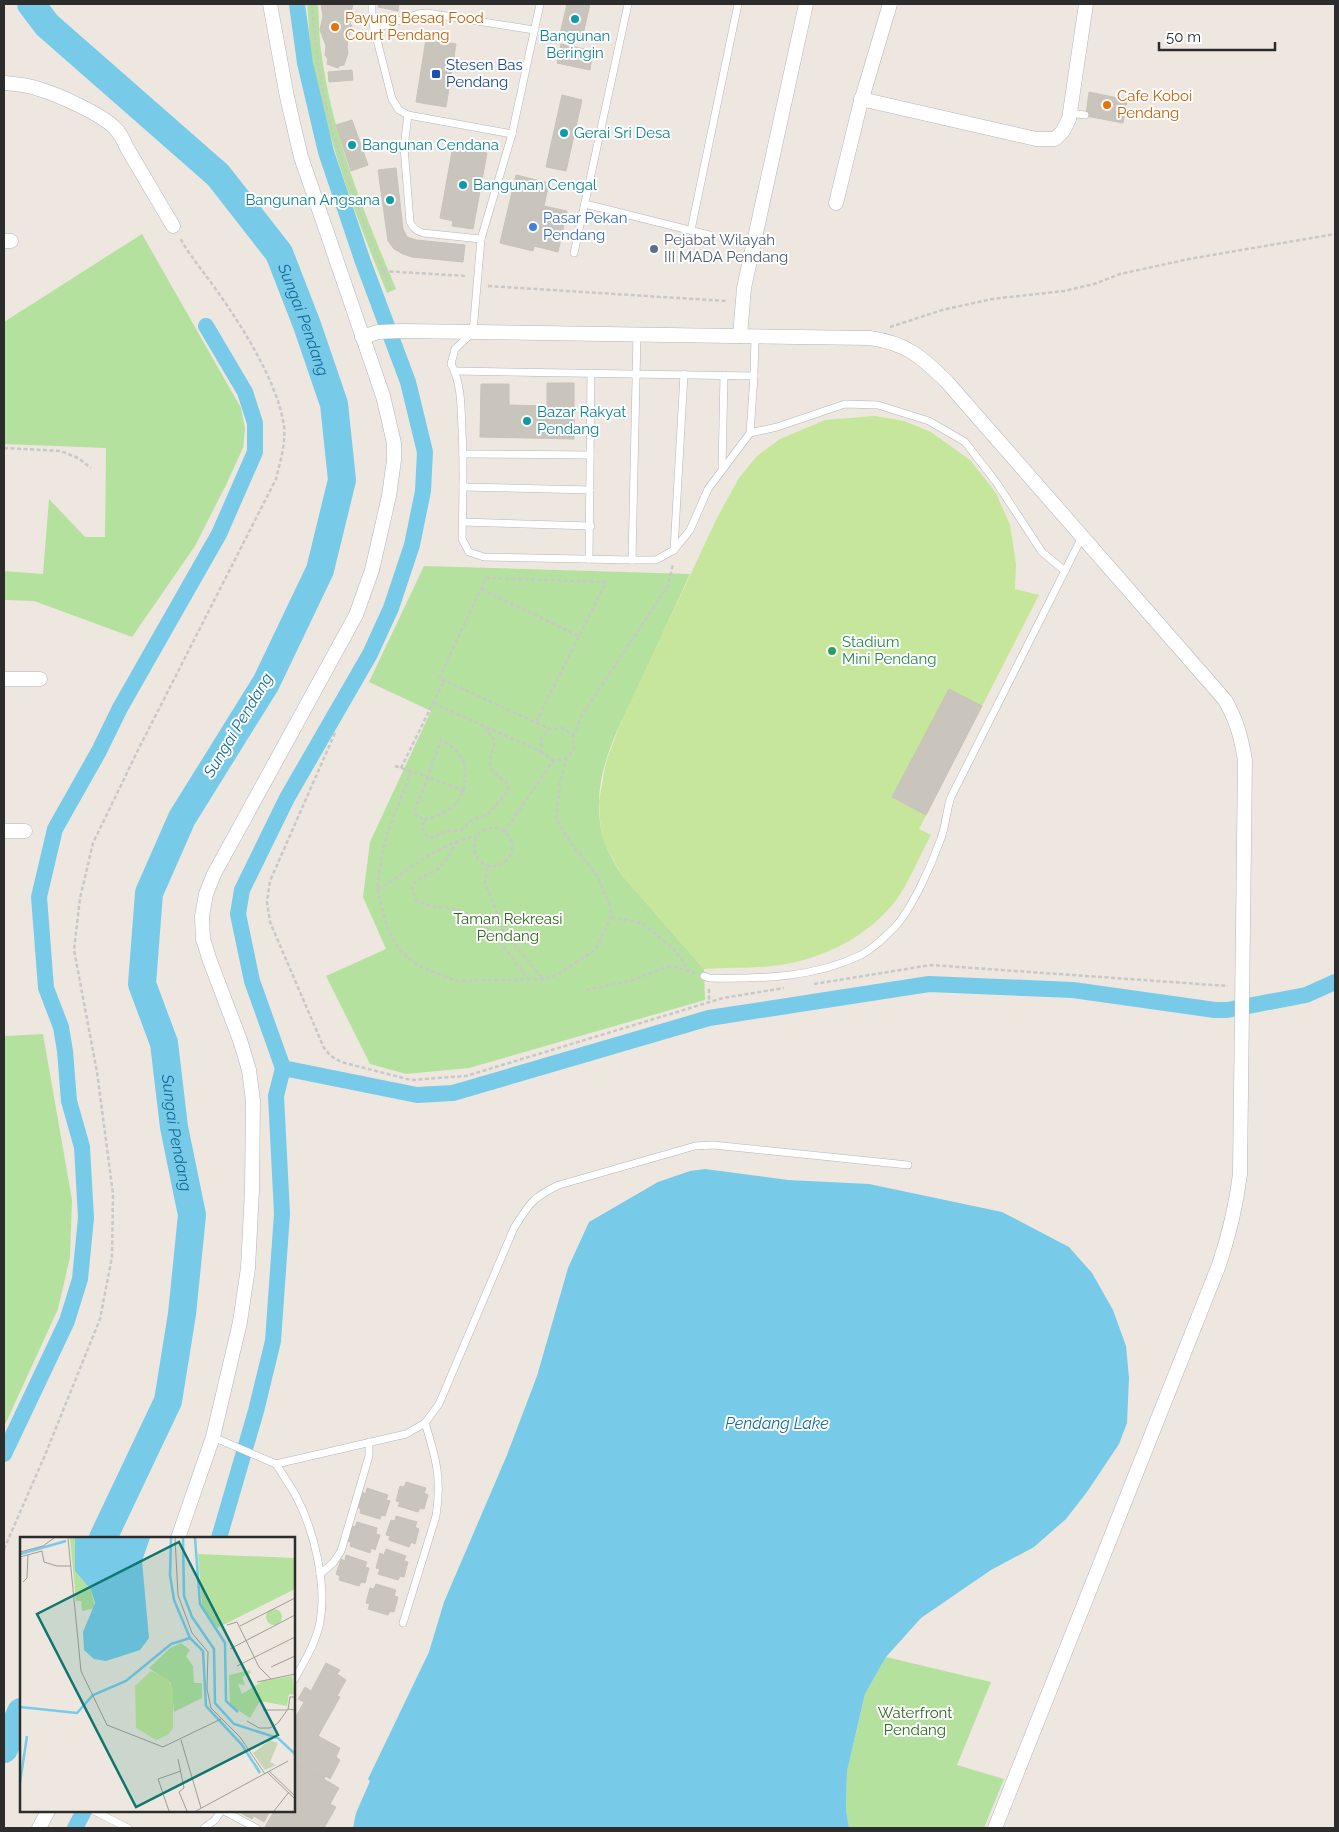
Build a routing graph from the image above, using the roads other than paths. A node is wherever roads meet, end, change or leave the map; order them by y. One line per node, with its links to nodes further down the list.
1 (270, 4): 26 (street)
2 (372, 4): 9 (lane)
3 (540, 4): 10 (lane)
4 (628, 4): 18 (lane)
5 (738, 4): 20 (lane)
6 (806, 4): 27 (street)
7 (890, 4): 12 (street)
8 (1086, 4): 13 (street)
9 (374, 29): 10 (lane); 14 (lane)
10 (534, 30): 16 (lane)
11 (4, 83): 19 (street)
12 (861, 99): 13 (street); 17 (street)
13 (1070, 113): 15 (lane)
14 (408, 115): 16 (lane); 22 (lane)
15 (1085, 115)
16 (512, 134): 22 (lane)
17 (836, 203)
18 (585, 204): 20 (lane); 23 (lane)
19 (173, 226)
20 (691, 230): 21 (lane)
21 (709, 235)
22 (481, 239): 24 (lane)
23 (574, 253)
24 (473, 332): 25 (street); 26 (street); 29 (lane)
25 (637, 335): 27 (street); 31 (lane)
26 (362, 336): 55 (street)
27 (740, 336): 28 (street)
28 (755, 336): 34 (lane); 43 (street)
29 (455, 371): 30 (lane); 36 (lane)
30 (591, 373): 31 (lane); 37 (lane)
31 (635, 373): 32 (lane); 46 (lane)
32 (684, 374): 33 (lane); 44 (lane)
33 (724, 375): 34 (lane); 38 (lane)
34 (754, 376): 35 (lane)
35 (750, 433): 38 (lane); 47 (lane)
36 (463, 454): 37 (lane); 39 (lane)
37 (590, 455): 40 (lane)
38 (722, 469): 44 (lane)
39 (463, 486): 40 (lane); 41 (lane)
40 (590, 490): 42 (lane)
41 (462, 522): 42 (lane); 45 (lane)
42 (590, 526): 45 (lane)
43 (1082, 536): 47 (lane); 70 (street)
44 (674, 550): 46 (lane)
45 (589, 559): 46 (lane)
46 (632, 560)
47 (1065, 571): 52 (lane)
48 (4, 679): 49 (street)
49 (40, 679)
50 (4, 831): 51 (street)
51 (25, 831)
52 (704, 976)
53 (908, 1165): 54 (lane)
54 (425, 1423): 56 (lane); 60 (lane)
55 (213, 1437): 57 (lane); 58 (street)
56 (369, 1442): 57 (lane); 59 (lane)
57 (276, 1464): 59 (lane)
58 (178, 1537)
59 (320, 1574): 61 (lane)
60 (403, 1623)
61 (295, 1678)
62 (48, 1812): 66 (street)
63 (96, 1812): 67 (lane)
64 (221, 1812): 68 (lane)
65 (224, 1812): 69 (lane)
66 (40, 1828)
67 (128, 1828)
68 (204, 1828)
69 (256, 1828)
70 (995, 1828)

